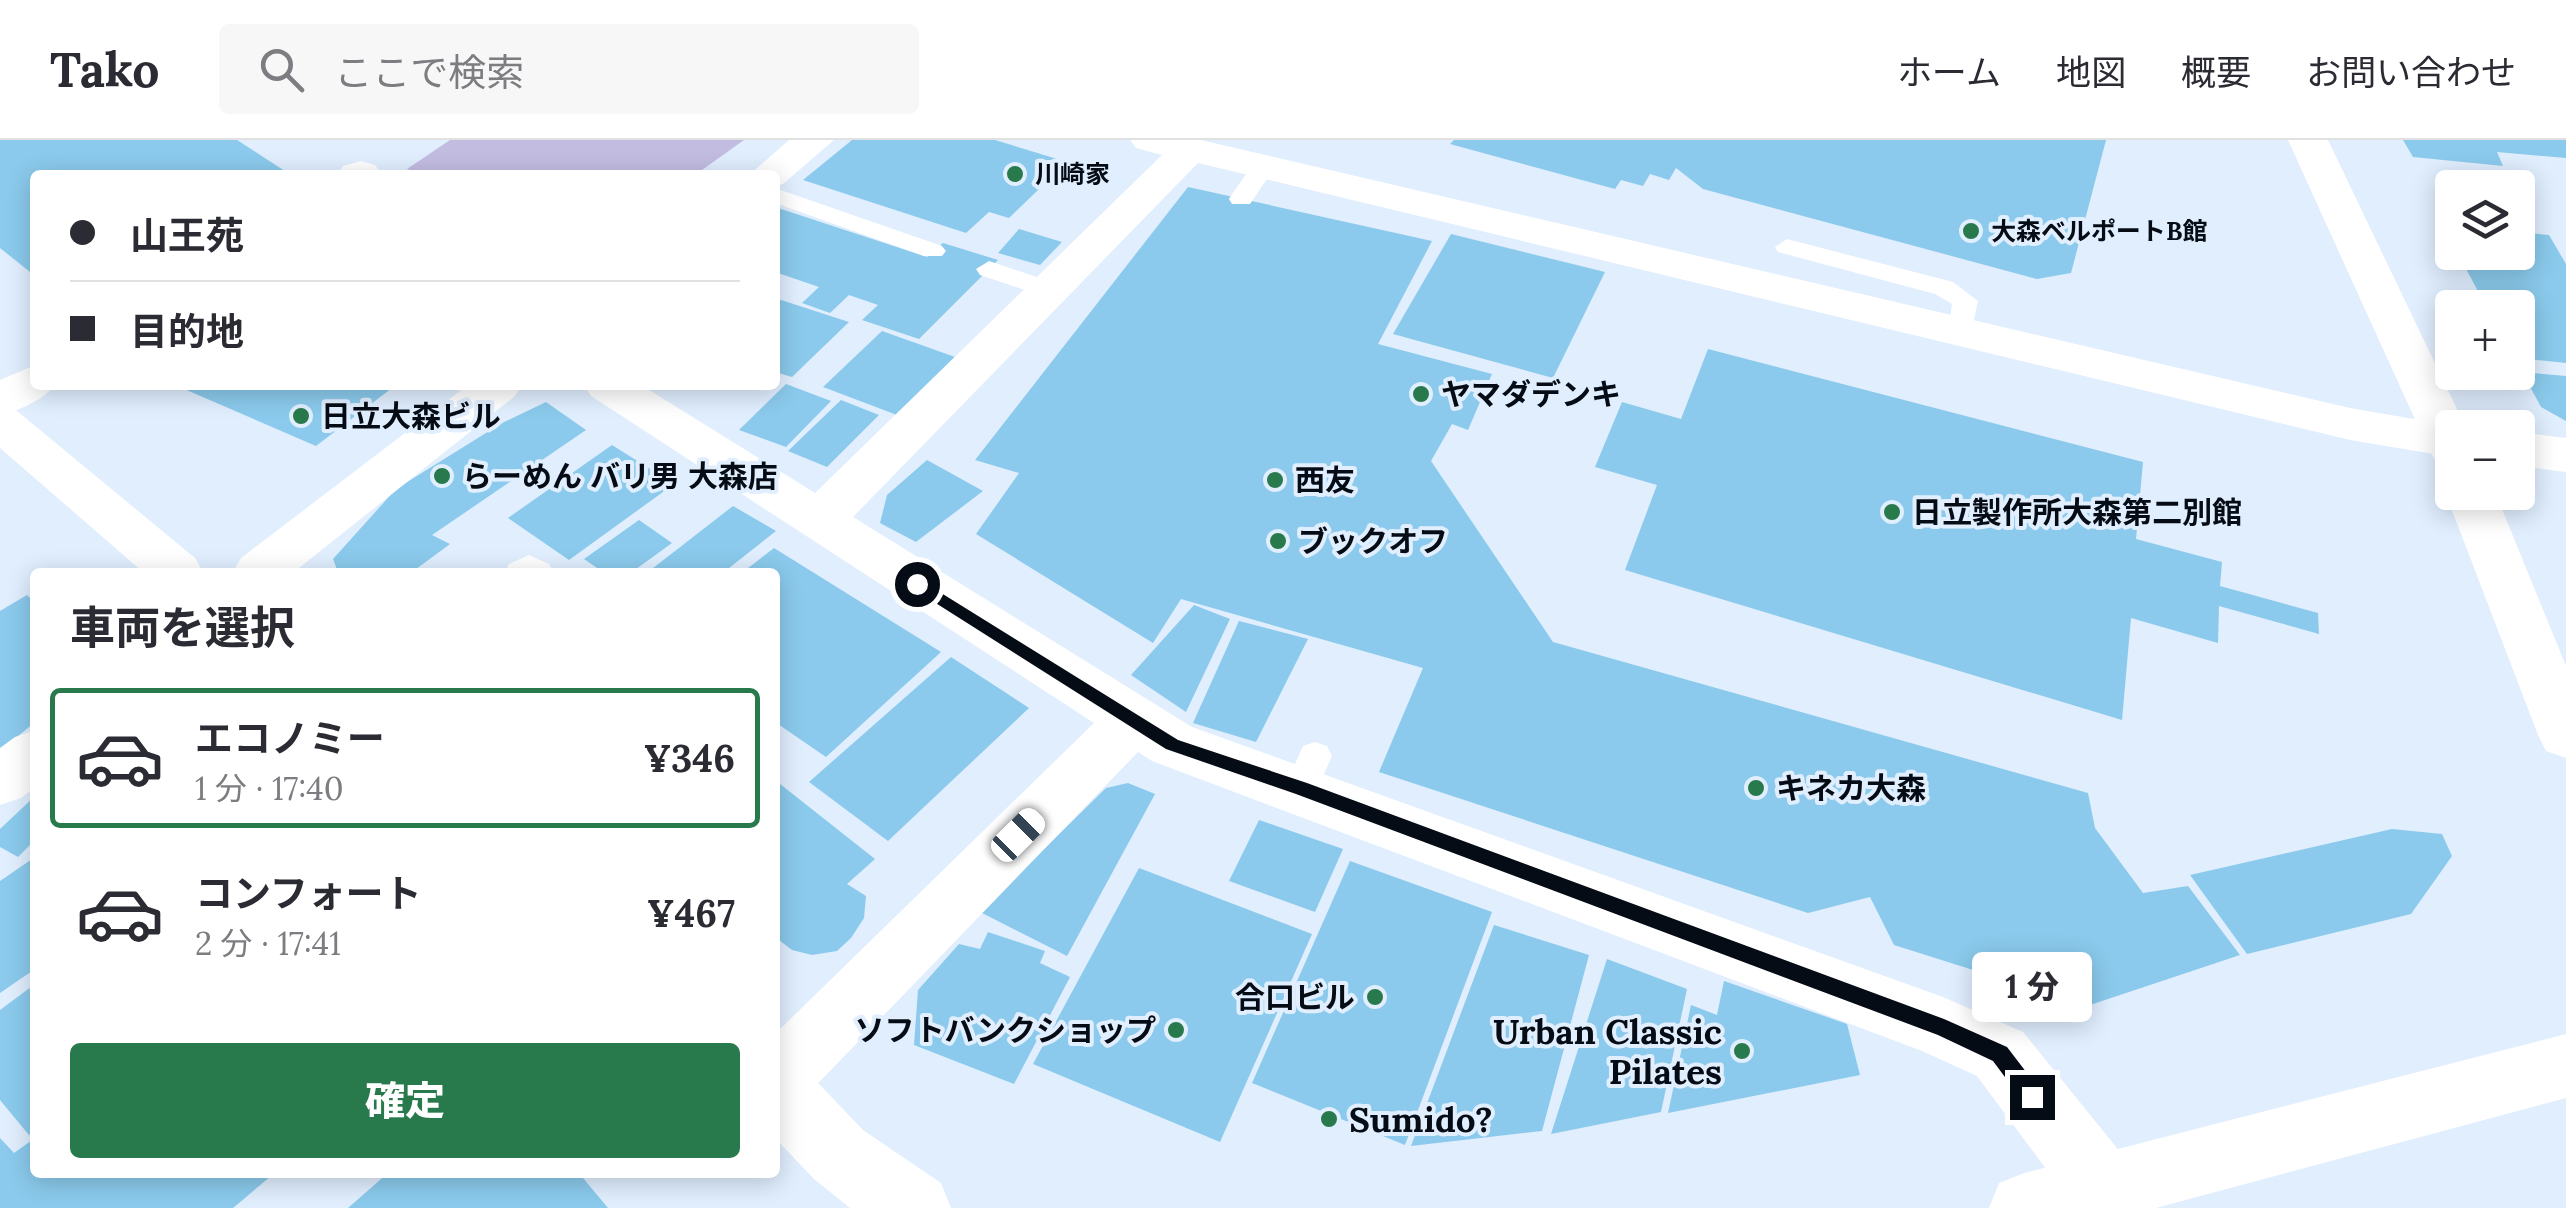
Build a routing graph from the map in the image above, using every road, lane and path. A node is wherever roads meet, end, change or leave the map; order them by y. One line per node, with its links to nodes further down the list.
1 (814, 140): 4 (street)
2 (2308, 140): 15 (street)
3 (1170, 145): 9 (street); 10 (street)
4 (775, 170)
5 (780, 196): 7 (lane)
6 (1787, 247): 10 (lane)
7 (933, 251)
8 (989, 269): 9 (lane)
9 (1049, 290): 21 (street)
10 (1962, 332): 17 (street)
11 (30, 383): 14 (street)
12 (493, 390): 23 (street)
13 (614, 390): 21 (street)
14 (0, 400)
15 (2435, 410)
16 (0, 422): 22 (street)
17 (2435, 440)
18 (2535, 451): 19 (street)
19 (2566, 456)
20 (2477, 510): 25 (street)
21 (817, 522): 24 (street)
22 (173, 568)
23 (264, 568)
24 (1132, 721): 29 (street); 31 (street)
25 (2566, 734)
26 (30, 758): 27 (street)
27 (0, 782)
28 (2566, 1066): 31 (street)
29 (780, 1078)
30 (780, 1090): 32 (street)
31 (2098, 1198): 33 (street)
32 (916, 1208)
33 (2024, 1208)

